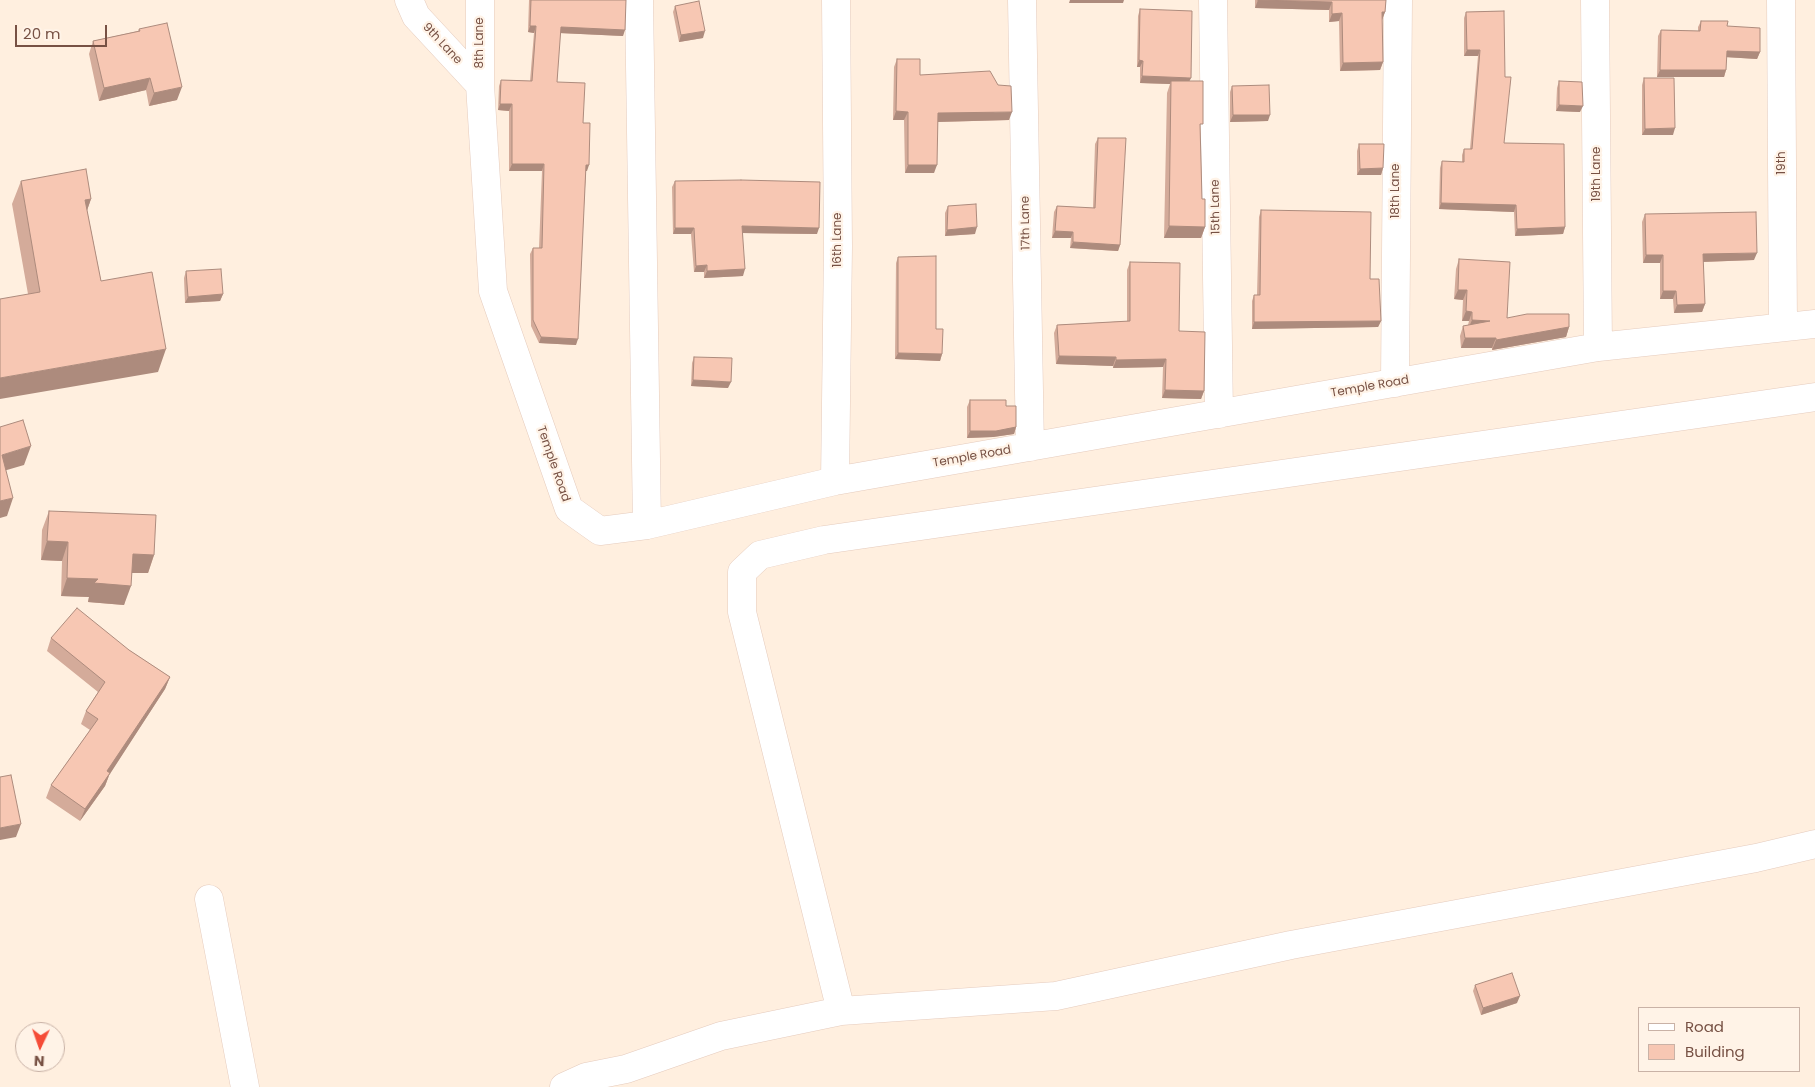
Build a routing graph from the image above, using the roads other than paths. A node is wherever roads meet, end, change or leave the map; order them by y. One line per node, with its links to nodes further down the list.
1 (408, 0): 10 (street, 9th Lane)
2 (480, 0): 10 (street, 8th Lane)
3 (639, 0): 19 (street)
4 (836, 0): 18 (street, 16th Lane)
5 (1022, 0): 17 (street, 17th Lane)
6 (1213, 0): 16 (street, 15th Lane)
7 (1398, 0): 14 (street, 18th Lane)
8 (1596, 0): 13 (street, 19th Lane)
9 (1781, 0): 12 (street, 19th)
10 (480, 85): 19 (street, Temple Road)
11 (1815, 324): 12 (street, Temple Road)
12 (1783, 326): 13 (street, Temple Road)
13 (1598, 347): 14 (street, Temple Road)
14 (1395, 383): 16 (street, Temple Road)
15 (1815, 397): 22 (street)
16 (1218, 414): 17 (street, Temple Road)
17 (1030, 447): 18 (street, Temple Road)
18 (835, 481): 19 (street, Temple Road)
19 (647, 525)
20 (1815, 844): 22 (street)
21 (209, 899): 23 (street)
22 (841, 1011): 24 (street)
23 (245, 1087)
24 (564, 1087)

